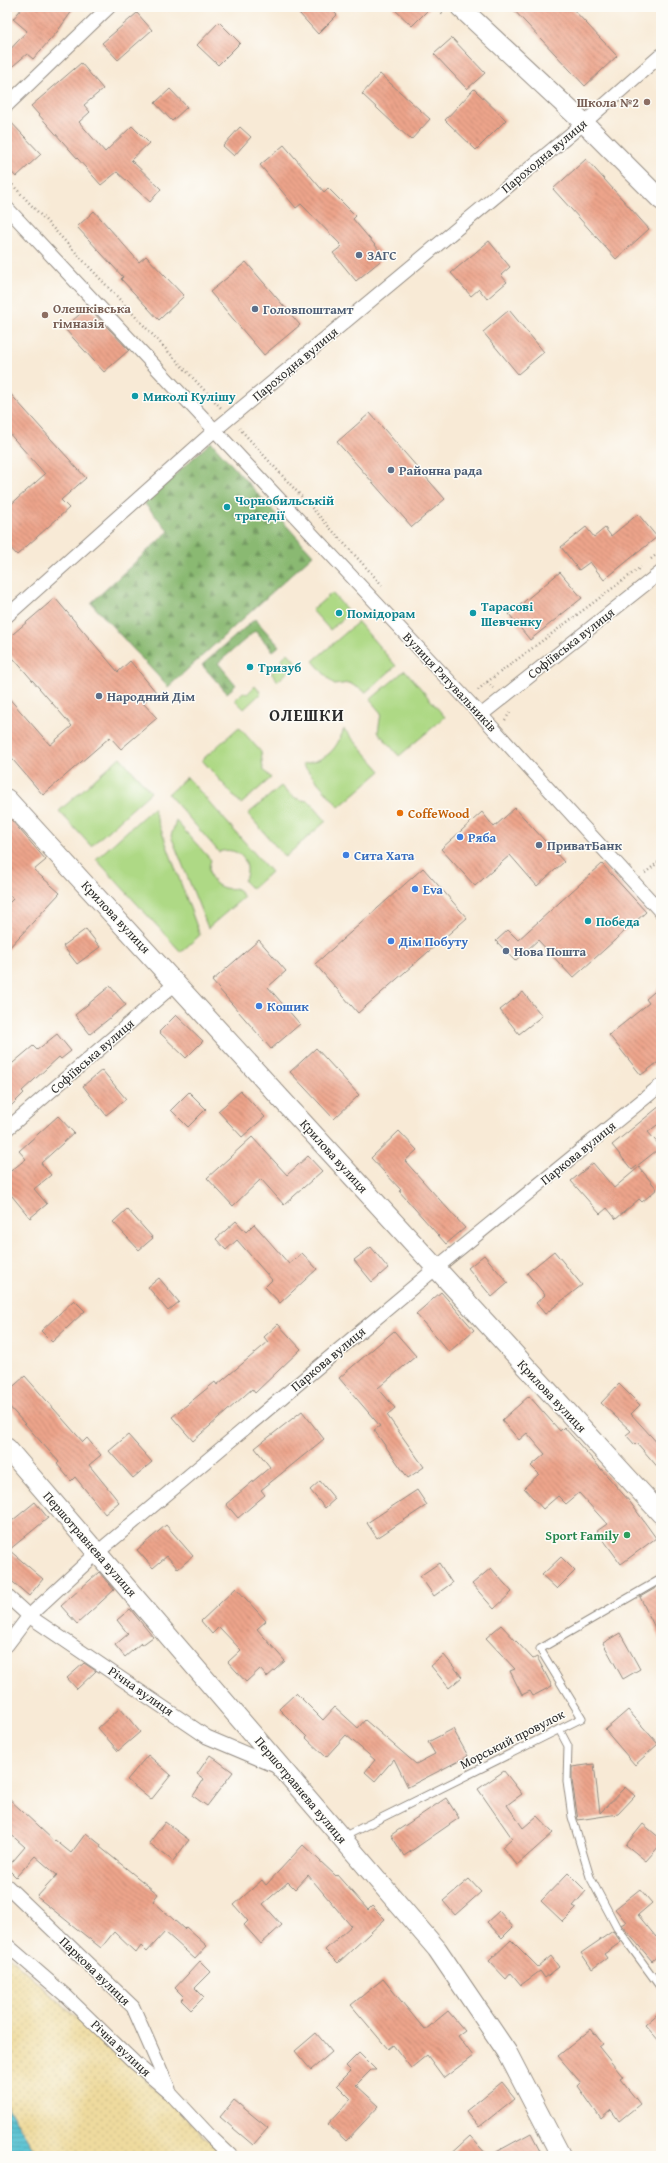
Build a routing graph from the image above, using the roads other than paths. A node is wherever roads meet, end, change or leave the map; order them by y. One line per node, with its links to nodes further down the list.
1 (109, 7): 4 (street)
2 (460, 7): 5 (street)
3 (661, 55): 5 (street, Пароходна вулиця)
4 (7, 105)
5 (584, 123): 6 (street); 8 (street, Пароходна вулиця)
6 (661, 200)
7 (7, 208): 8 (street, Вулиця Рятувальників)
8 (215, 430): 10 (street, Пароходна вулиця); 11 (street, Вулиця Рятувальників)
9 (661, 572): 11 (street, Софіївська вулиця)
10 (7, 616)
11 (481, 715): 13 (street, Вулиця Рятувальників)
12 (7, 799): 14 (street, Крилова вулиця)
13 (661, 912)
14 (176, 983): 16 (street, Софіївська вулиця); 17 (street, Крилова вулиця)
15 (661, 1085): 17 (street, Паркова вулиця)
16 (7, 1129)
17 (436, 1268): 19 (street, Крилова вулиця); 20 (street, Паркова вулиця)
18 (7, 1448): 20 (street, Першотравнева вулиця)
19 (661, 1514)
20 (98, 1552): 23 (street, Паркова вулиця); 26 (street, Першотравнева вулиця)
21 (661, 1579): 25 (lane, Морський провулок)
22 (7, 1596): 23 (street, Річна вулиця)
23 (29, 1616): 24 (street, Паркова вулиця); 26 (street, Річна вулиця)
24 (7, 1645)
25 (559, 1729): 27 (lane, Морський провулок); 30 (lane)
26 (284, 1769): 27 (street, Першотравнева вулиця)
27 (342, 1838): 33 (street, Першотравнева вулиця)
28 (7, 1886): 31 (street, Паркова вулиця)
29 (7, 1945): 31 (street, Річна вулиця)
30 (661, 1988)
31 (170, 2093): 32 (street, Річна вулиця)
32 (231, 2156)
33 (561, 2156)

